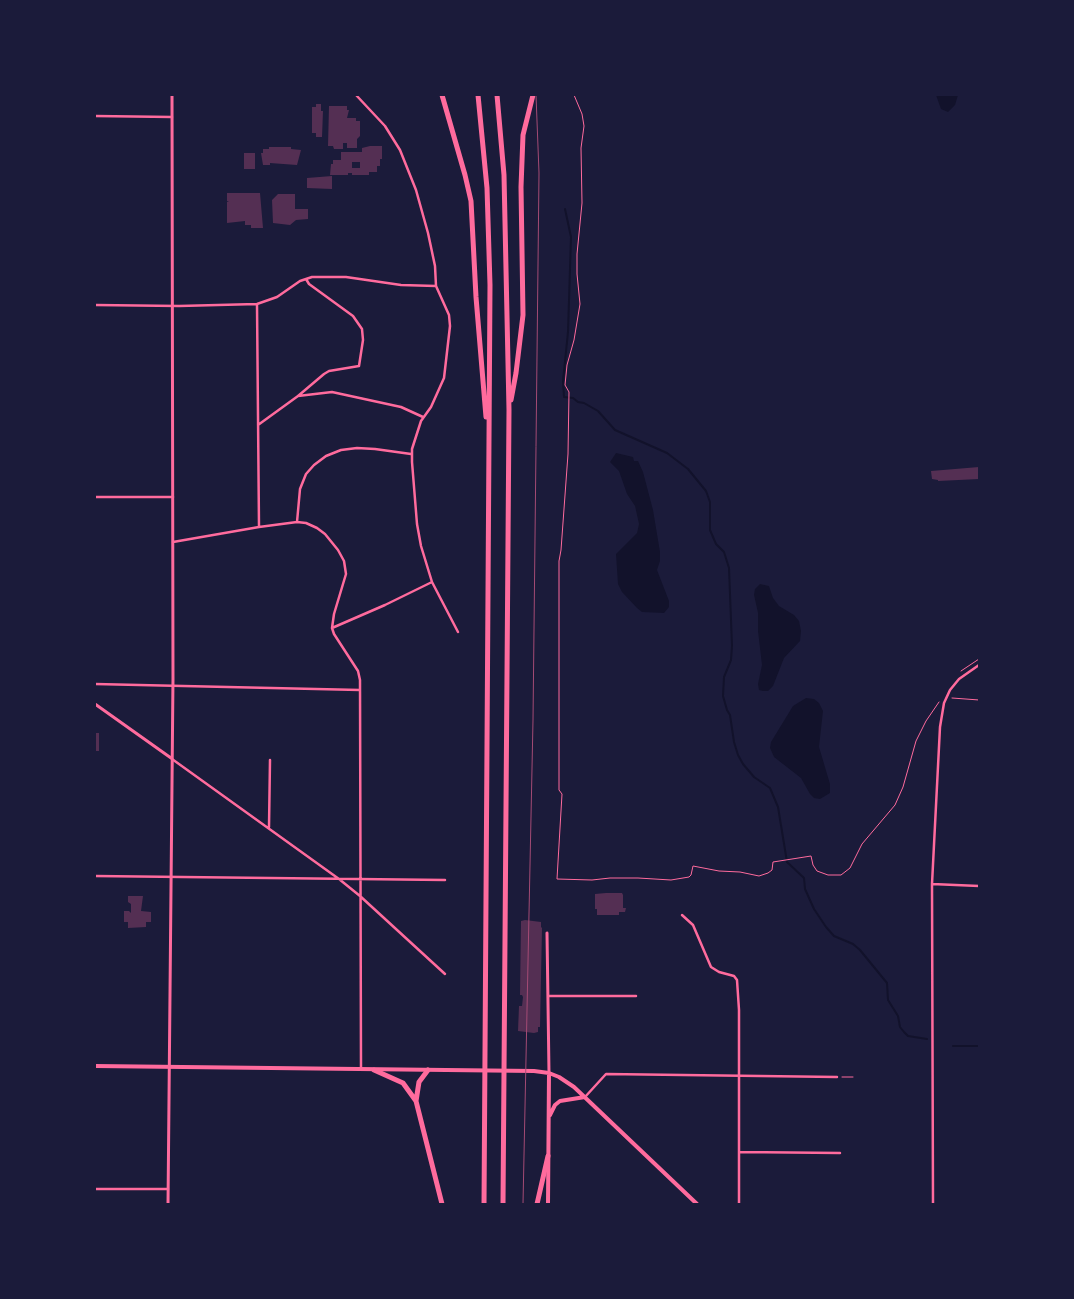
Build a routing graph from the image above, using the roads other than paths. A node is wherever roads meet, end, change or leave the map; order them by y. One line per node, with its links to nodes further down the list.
1 (172, 95): 8 (street)
2 (356, 95): 10 (street)
3 (442, 95): 18 (highway)
4 (478, 95): 18 (highway)
5 (497, 95): 15 (highway)
6 (533, 95): 15 (highway)
7 (95, 116): 8 (street)
8 (172, 117): 13 (street)
9 (306, 278): 10 (street); 11 (street); 14 (street)
10 (436, 286): 16 (street)
11 (257, 304): 13 (street); 17 (street)
12 (95, 305): 13 (street)
13 (172, 306): 21 (street)
14 (298, 396): 16 (street); 17 (street)
15 (509, 410): 68 (highway)
16 (423, 417): 19 (street)
17 (258, 425): 23 (street)
18 (489, 450): 67 (highway)
19 (412, 454): 22 (street); 25 (street)
20 (95, 497): 21 (street)
21 (173, 497): 24 (street)
22 (297, 522): 23 (street); 26 (street)
23 (259, 527): 24 (street)
24 (173, 542): 30 (street)
25 (432, 582): 26 (street); 27 (street)
26 (332, 628): 31 (street)
27 (458, 632)
28 (979, 665): 41 (street)
29 (95, 684): 30 (street)
30 (173, 686): 31 (street); 33 (street)
31 (360, 690): 39 (street)
32 (95, 704): 33 (street)
33 (172, 759): 35 (street); 37 (street)
34 (270, 760): 35 (street)
35 (269, 827): 38 (street)
36 (95, 876): 37 (street)
37 (171, 876): 38 (street); 50 (street)
38 (339, 879): 39 (street); 43 (street)
39 (360, 879): 40 (street); 43 (street)
40 (445, 880)
41 (932, 884): 42 (street); 73 (street)
42 (979, 886)
43 (360, 896): 46 (street); 51 (street)
44 (682, 915): 55 (street)
45 (547, 933): 47 (street)
46 (445, 974)
47 (549, 996): 48 (street); 54 (street)
48 (636, 996)
49 (95, 1066): 50 (main road)
50 (170, 1067): 51 (main road); 64 (street)
51 (361, 1069): 52 (main road)
52 (374, 1070): 53 (main road); 58 (highway)
53 (428, 1070): 54 (main road); 58 (highway)
54 (549, 1073): 57 (main road); 59 (main road)
55 (738, 1075): 56 (street); 57 (street); 60 (street)
56 (837, 1077)
57 (585, 1097): 59 (main road); 71 (main road)
58 (416, 1101): 66 (highway)
59 (549, 1121): 62 (main road)
60 (739, 1152): 61 (street); 72 (street)
61 (840, 1153)
62 (548, 1156): 69 (highway); 70 (main road)
63 (95, 1189): 64 (street)
64 (168, 1189): 65 (street)
65 (168, 1204)
66 (442, 1204)
67 (484, 1204)
68 (503, 1204)
69 (537, 1204)
70 (548, 1204)
71 (697, 1204)
72 (739, 1204)
73 (932, 1204)

